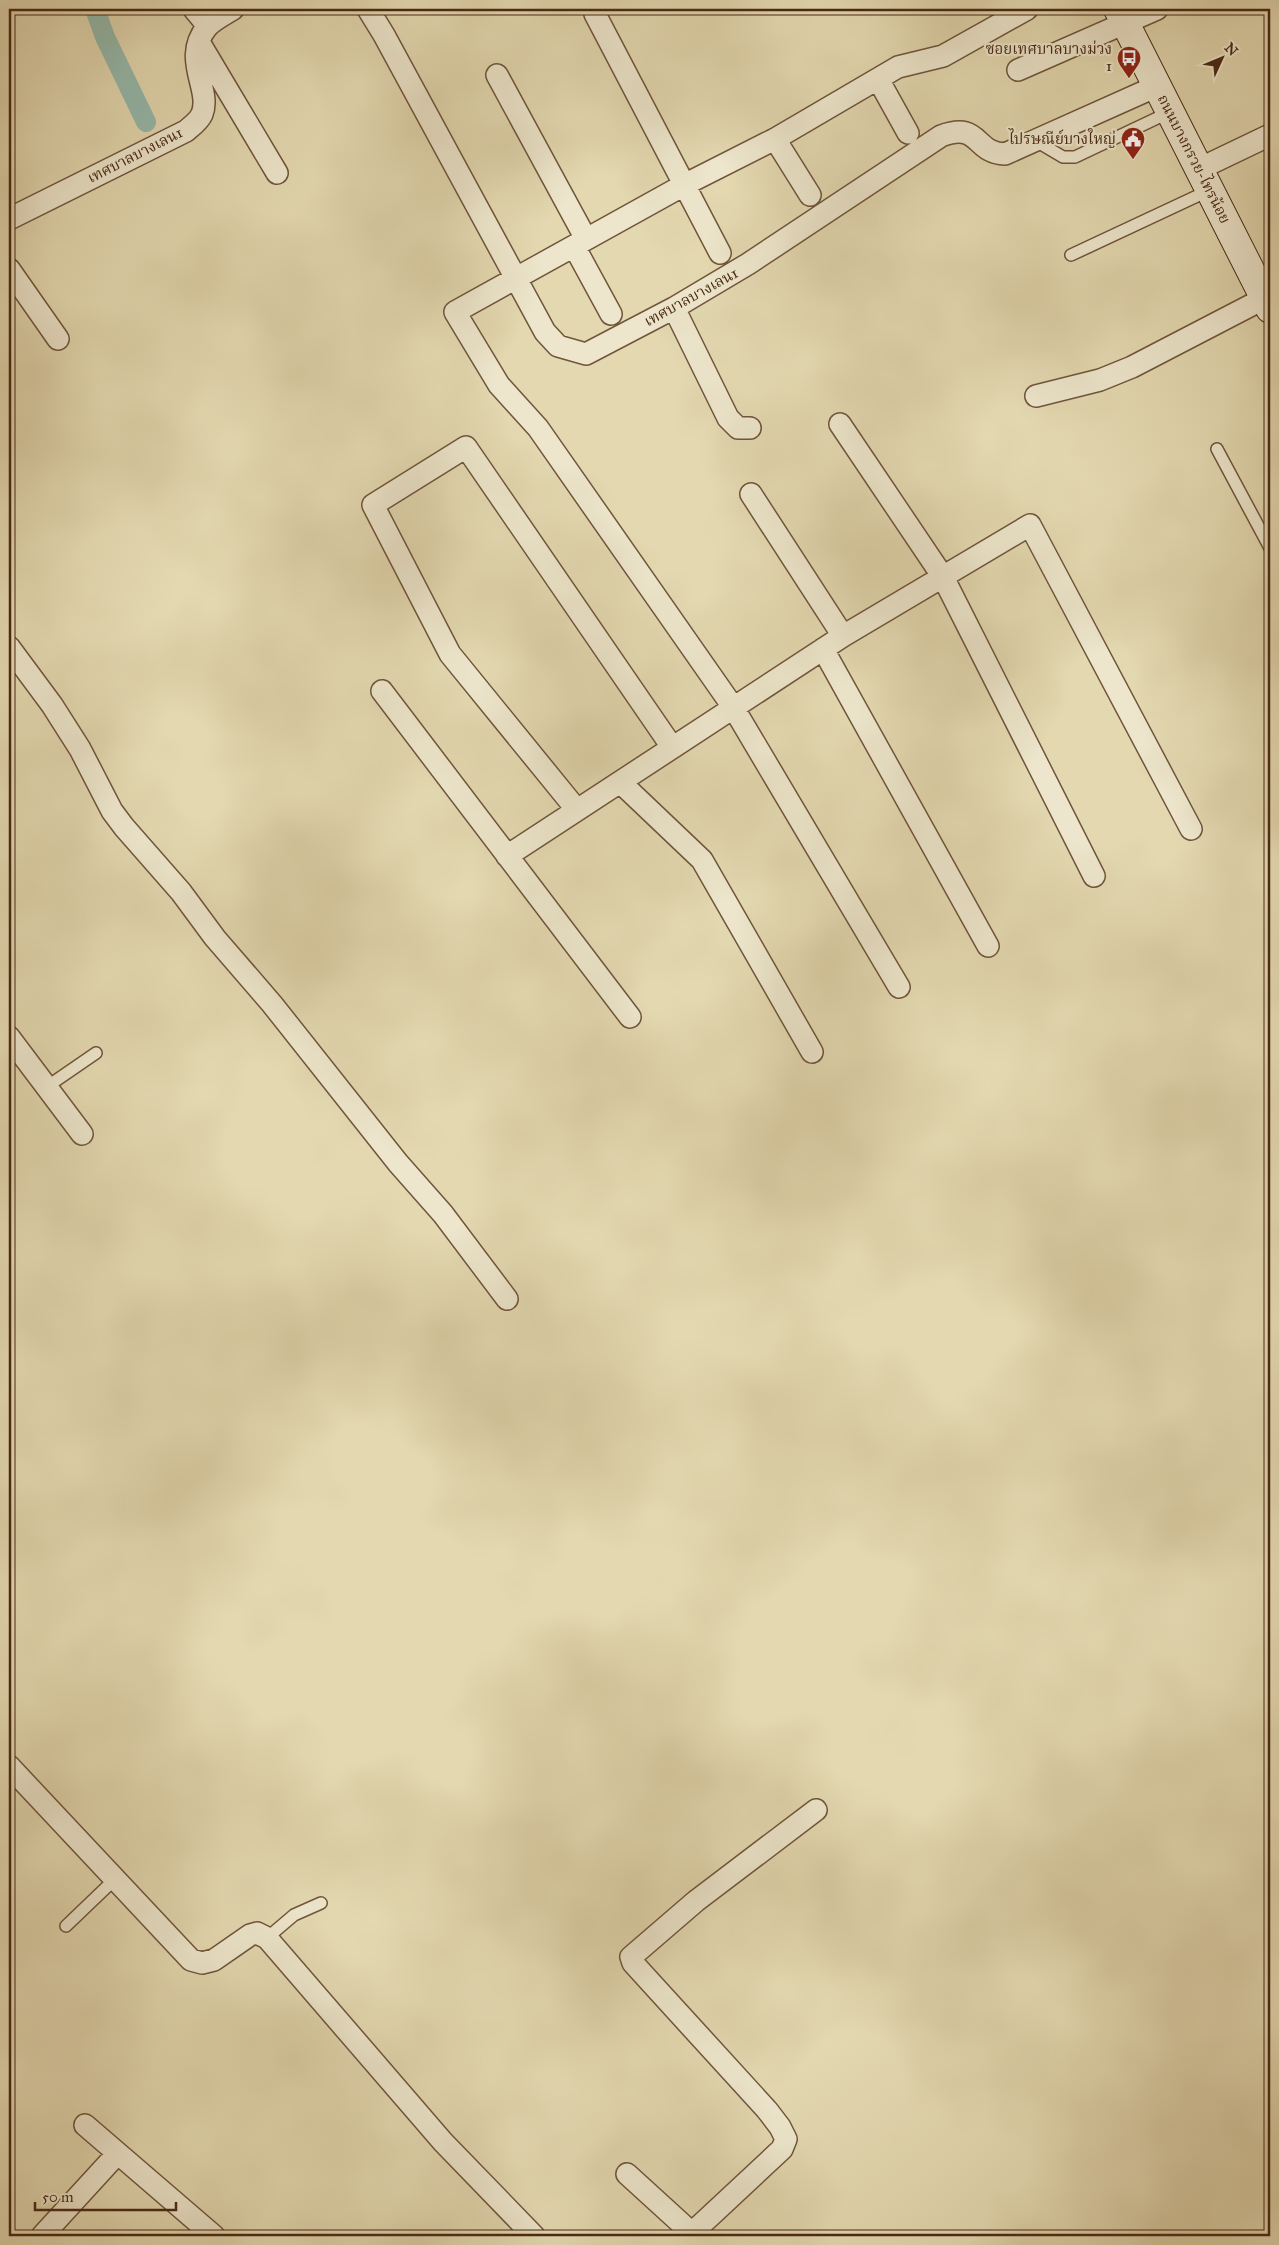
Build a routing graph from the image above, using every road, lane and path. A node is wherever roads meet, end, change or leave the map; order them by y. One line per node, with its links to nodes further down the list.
1 (194, 9): 8 (street)
2 (233, 9): 8 (street)
3 (368, 9): 27 (street, เทศบาลบางเลน1)
4 (1027, 9): 11 (street)
5 (1158, 9): 7 (street)
6 (595, 14): 20 (street)
7 (1122, 16): 9 (street); 12 (street, ถนนบางกรวย-ไทรน้อย)
8 (203, 34): 18 (street); 22 (street, เทศบาลบางเลน1)
9 (1018, 70)
10 (497, 75): 23 (street)
11 (878, 79): 14 (street); 16 (street)
12 (1157, 86): 13 (street, ถนนบางกรวย-ไทรน้อย); 17 (street, เทศบาลบางเลน1)
13 (1170, 112): 17 (lane); 19 (street, ถนนบางกรวย-ไทรน้อย)
14 (908, 133)
15 (1270, 135): 19 (street)
16 (775, 139): 20 (street); 21 (street)
17 (1036, 141): 29 (street, เทศบาลบางเลน1)
18 (277, 173)
19 (1204, 180): 25 (lane); 28 (street, ถนนบางกรวย-ไทรน้อย)
20 (684, 185): 23 (street); 24 (street)
21 (810, 195)
22 (9, 219)
23 (580, 242): 27 (street); 30 (street)
24 (720, 253)
25 (1071, 255)
26 (9, 269): 31 (street)
27 (516, 278): 29 (street, เทศบาลบางเลน1); 43 (street)
28 (1267, 304): 32 (street)
29 (674, 308): 34 (street)
30 (611, 314)
31 (58, 339)
32 (1036, 396)
33 (840, 424): 38 (street)
34 (750, 428)
35 (1217, 449): 37 (lane)
36 (751, 494): 39 (street)
37 (1270, 548)
38 (943, 576): 39 (street); 47 (street); 49 (street)
39 (843, 636): 41 (street)
40 (9, 647): 58 (street)
41 (823, 649): 43 (street); 50 (street)
42 (382, 691): 48 (street)
43 (733, 707): 44 (street); 51 (street)
44 (672, 747): 45 (street); 46 (street)
45 (620, 782): 46 (street); 54 (street)
46 (577, 810): 48 (street)
47 (1191, 829)
48 (507, 856): 52 (street)
49 (1094, 876)
50 (988, 946)
51 (899, 987)
52 (630, 1017)
53 (9, 1037): 56 (street)
54 (812, 1052)
55 (96, 1053): 56 (lane)
56 (48, 1086): 57 (street)
57 (82, 1134)
58 (507, 1299)
59 (9, 1766): 61 (street)
60 (816, 1810): 68 (street)
61 (114, 1880): 63 (lane); 64 (street)
62 (321, 1903): 64 (lane)
63 (66, 1926)
64 (267, 1938): 71 (street)
65 (85, 2125): 66 (street)
66 (117, 2154): 69 (street); 70 (street)
67 (627, 2174): 68 (street)
68 (693, 2235)
69 (42, 2236)
70 (214, 2236)
71 (534, 2236)

